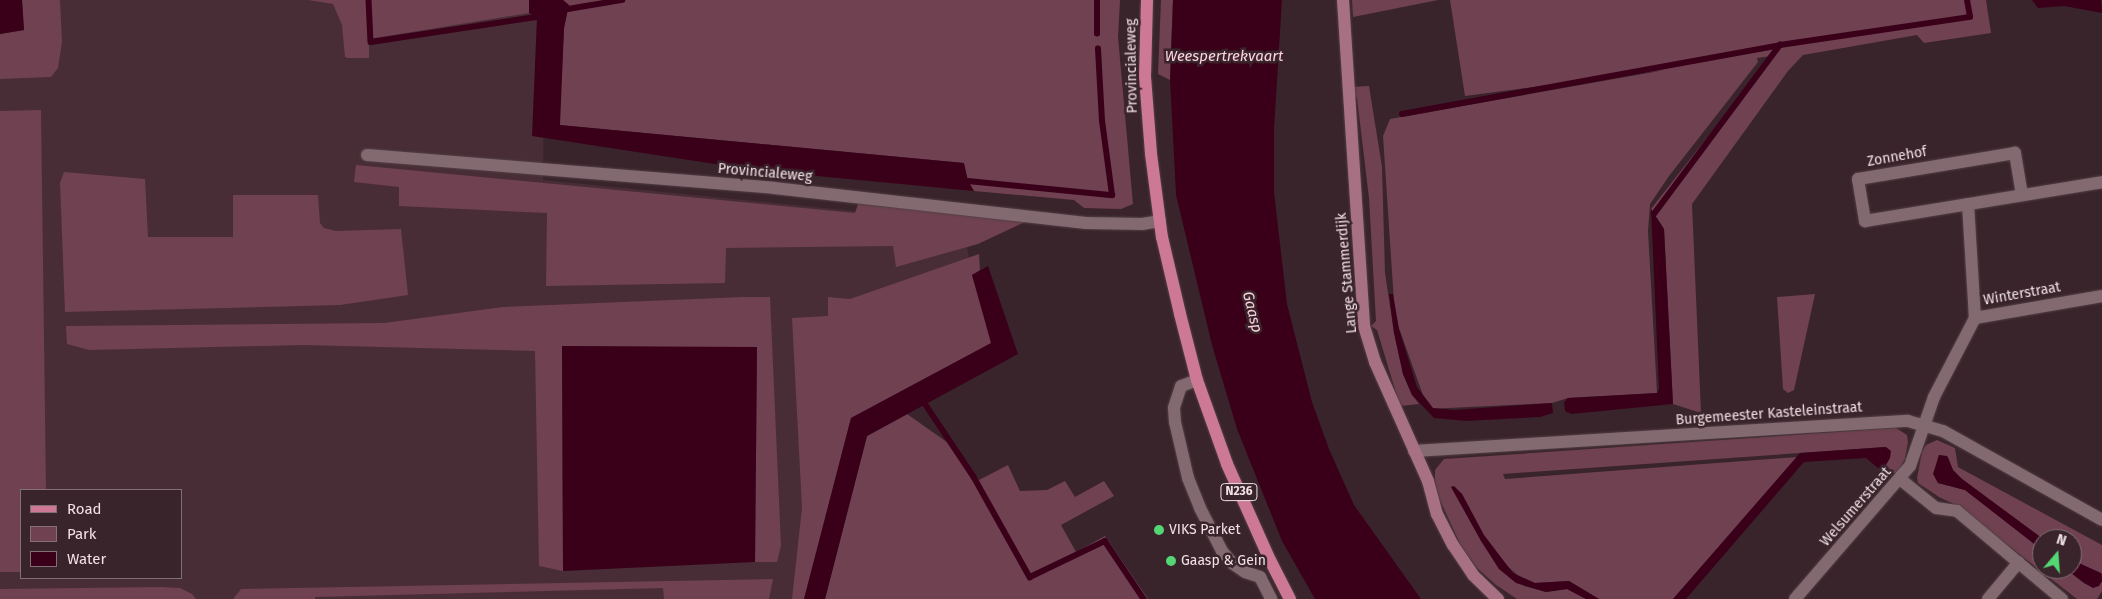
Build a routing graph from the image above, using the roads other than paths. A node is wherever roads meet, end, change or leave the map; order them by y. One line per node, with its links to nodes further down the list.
1 (1146, 0): 7 (main road, Provincialeweg / N236)
2 (1343, 0): 12 (street, Lange Stammerdijk)
3 (367, 155): 7 (street, Provincialeweg)
4 (2102, 182): 5 (street, Zonnehof)
5 (2022, 195): 6 (street, Zonnehof); 6 (street, Zonnehof)
6 (1968, 204): 9 (street)
7 (1160, 221): 10 (main road, Provincialeweg / N236)
8 (2102, 296): 9 (street, Winterstraat)
9 (1975, 318): 11 (street, Winterstraat)
10 (1197, 380): 16 (street); 17 (main road, Provincialeweg / N236)
11 (1925, 425): 12 (street, Burgemeester Kasteleinstraat); 13 (street, Welsumerstraat); 14 (street, Burgemeester Kasteleinstraat)
12 (1414, 451): 18 (street, Lange Stammerdijk)
13 (1900, 479): 15 (street); 19 (street, Welsumerstraat)
14 (2102, 520)
15 (2019, 562): 20 (street); 21 (street)
16 (1271, 599)
17 (1290, 599)
18 (1498, 599)
19 (1795, 599)
20 (1988, 599)
21 (2062, 599)

